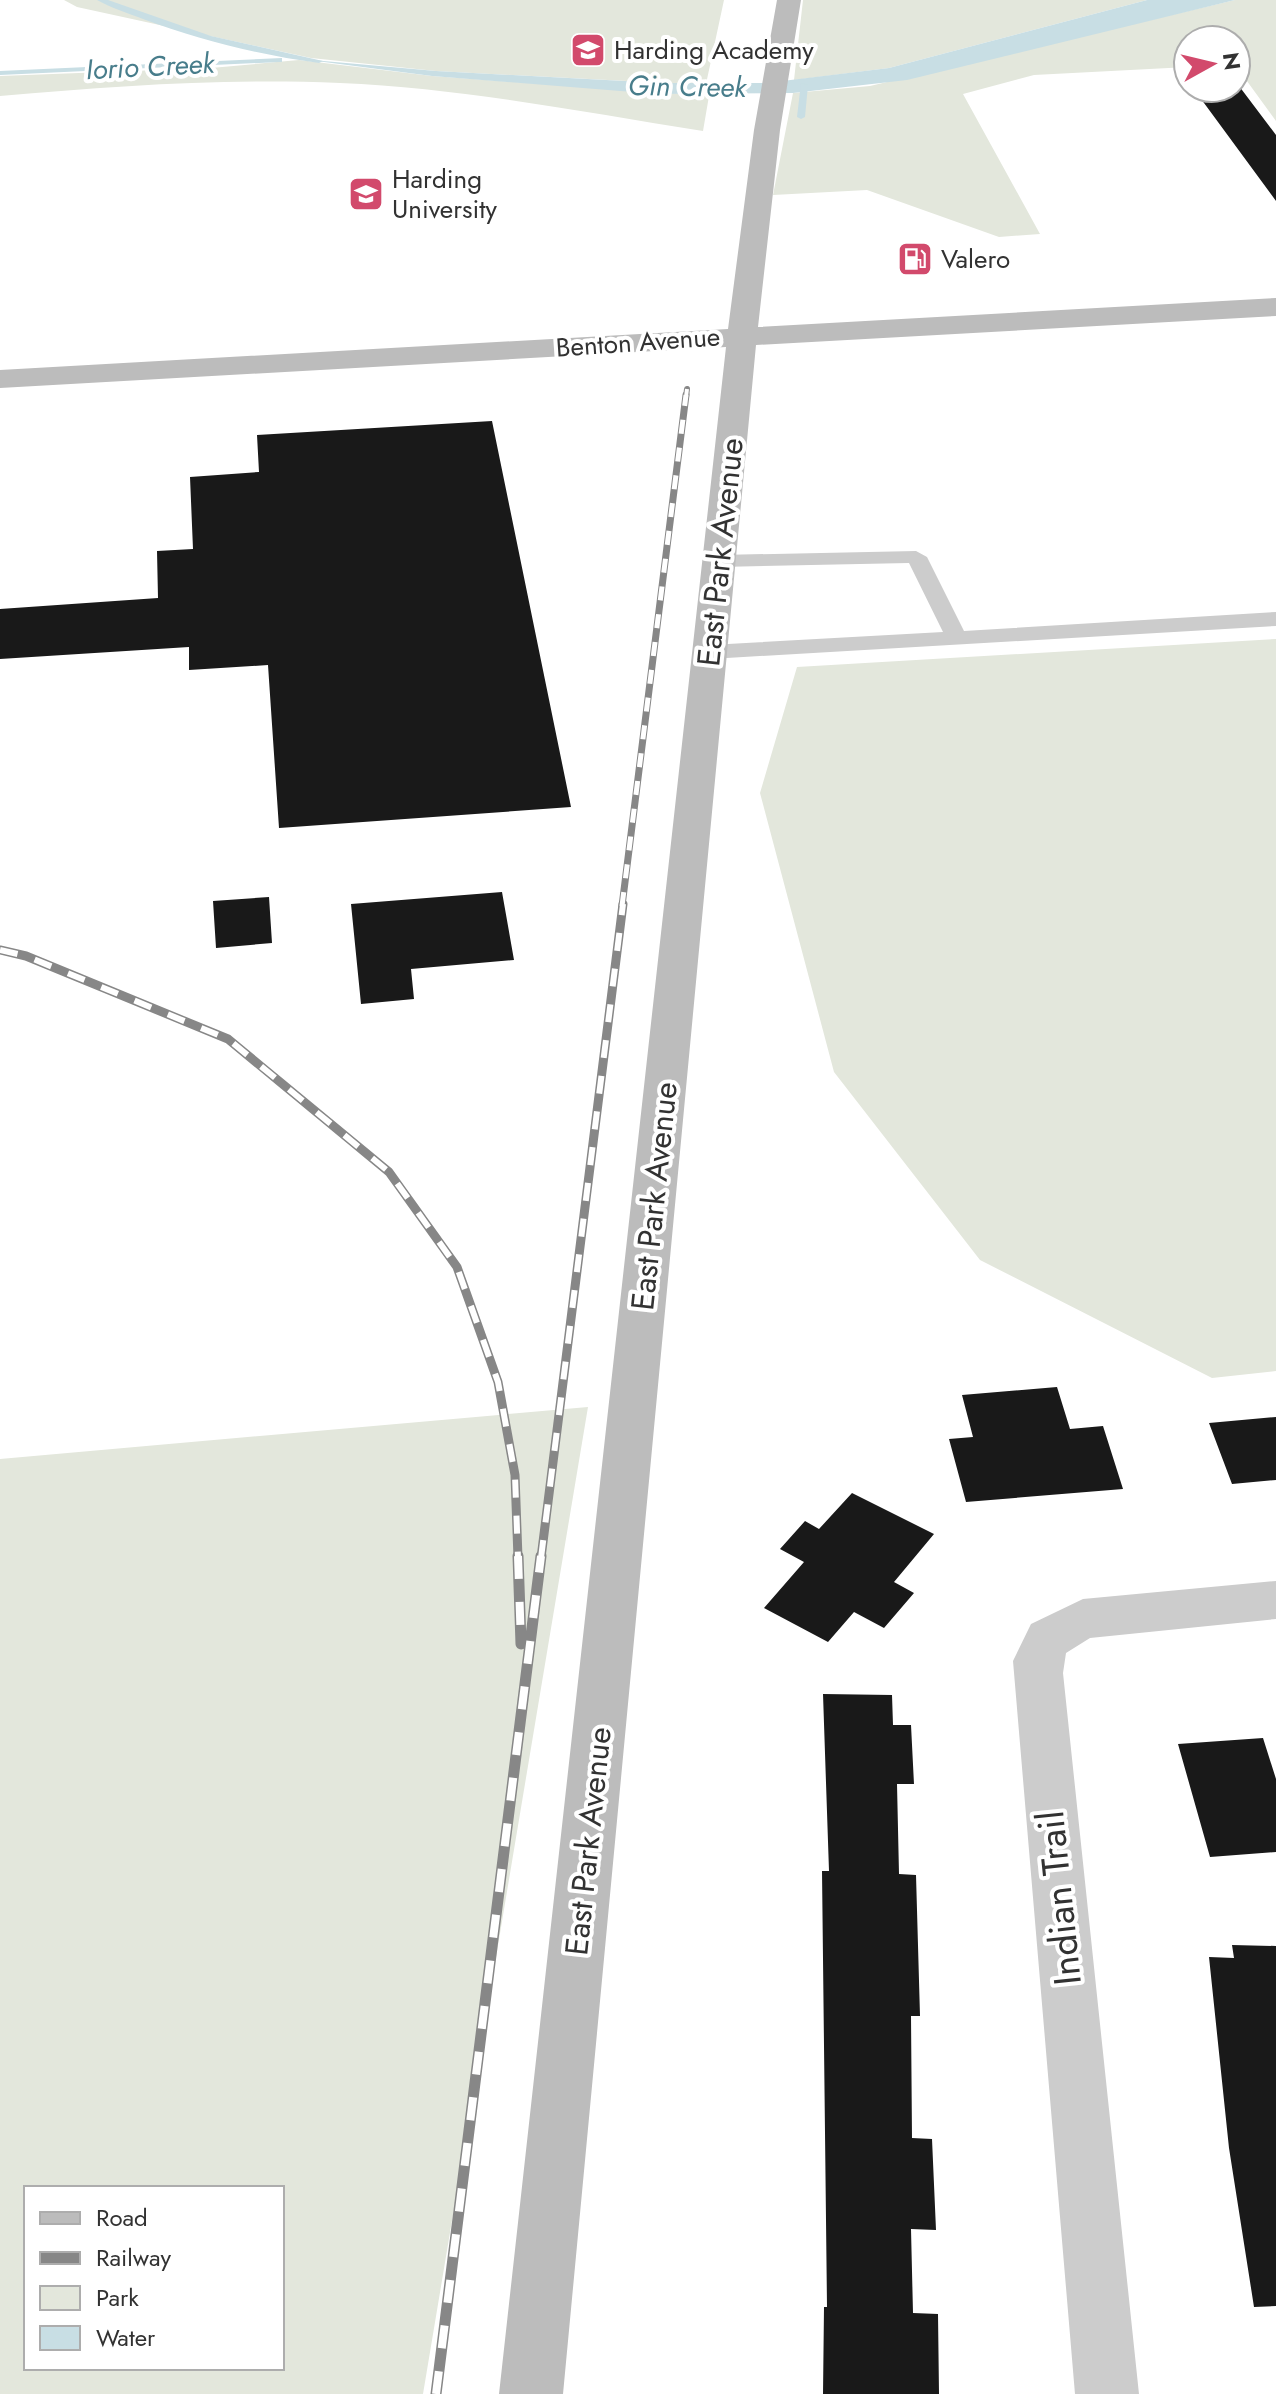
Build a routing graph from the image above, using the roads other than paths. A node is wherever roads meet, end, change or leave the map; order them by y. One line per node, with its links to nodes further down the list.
1 (789, 0): 3 (street, East Park Avenue)
2 (1276, 307): 3 (street, Benton Avenue)
3 (742, 335): 4 (street, Benton Avenue); 5 (street, East Park Avenue)
4 (0, 379)
5 (719, 561): 7 (lane); 8 (street, East Park Avenue)
6 (1276, 619): 7 (lane)
7 (957, 638): 8 (lane)
8 (710, 652): 10 (street, East Park Avenue)
9 (1276, 1600): 11 (street, Indian Trail)
10 (531, 2394)
11 (1107, 2394)

